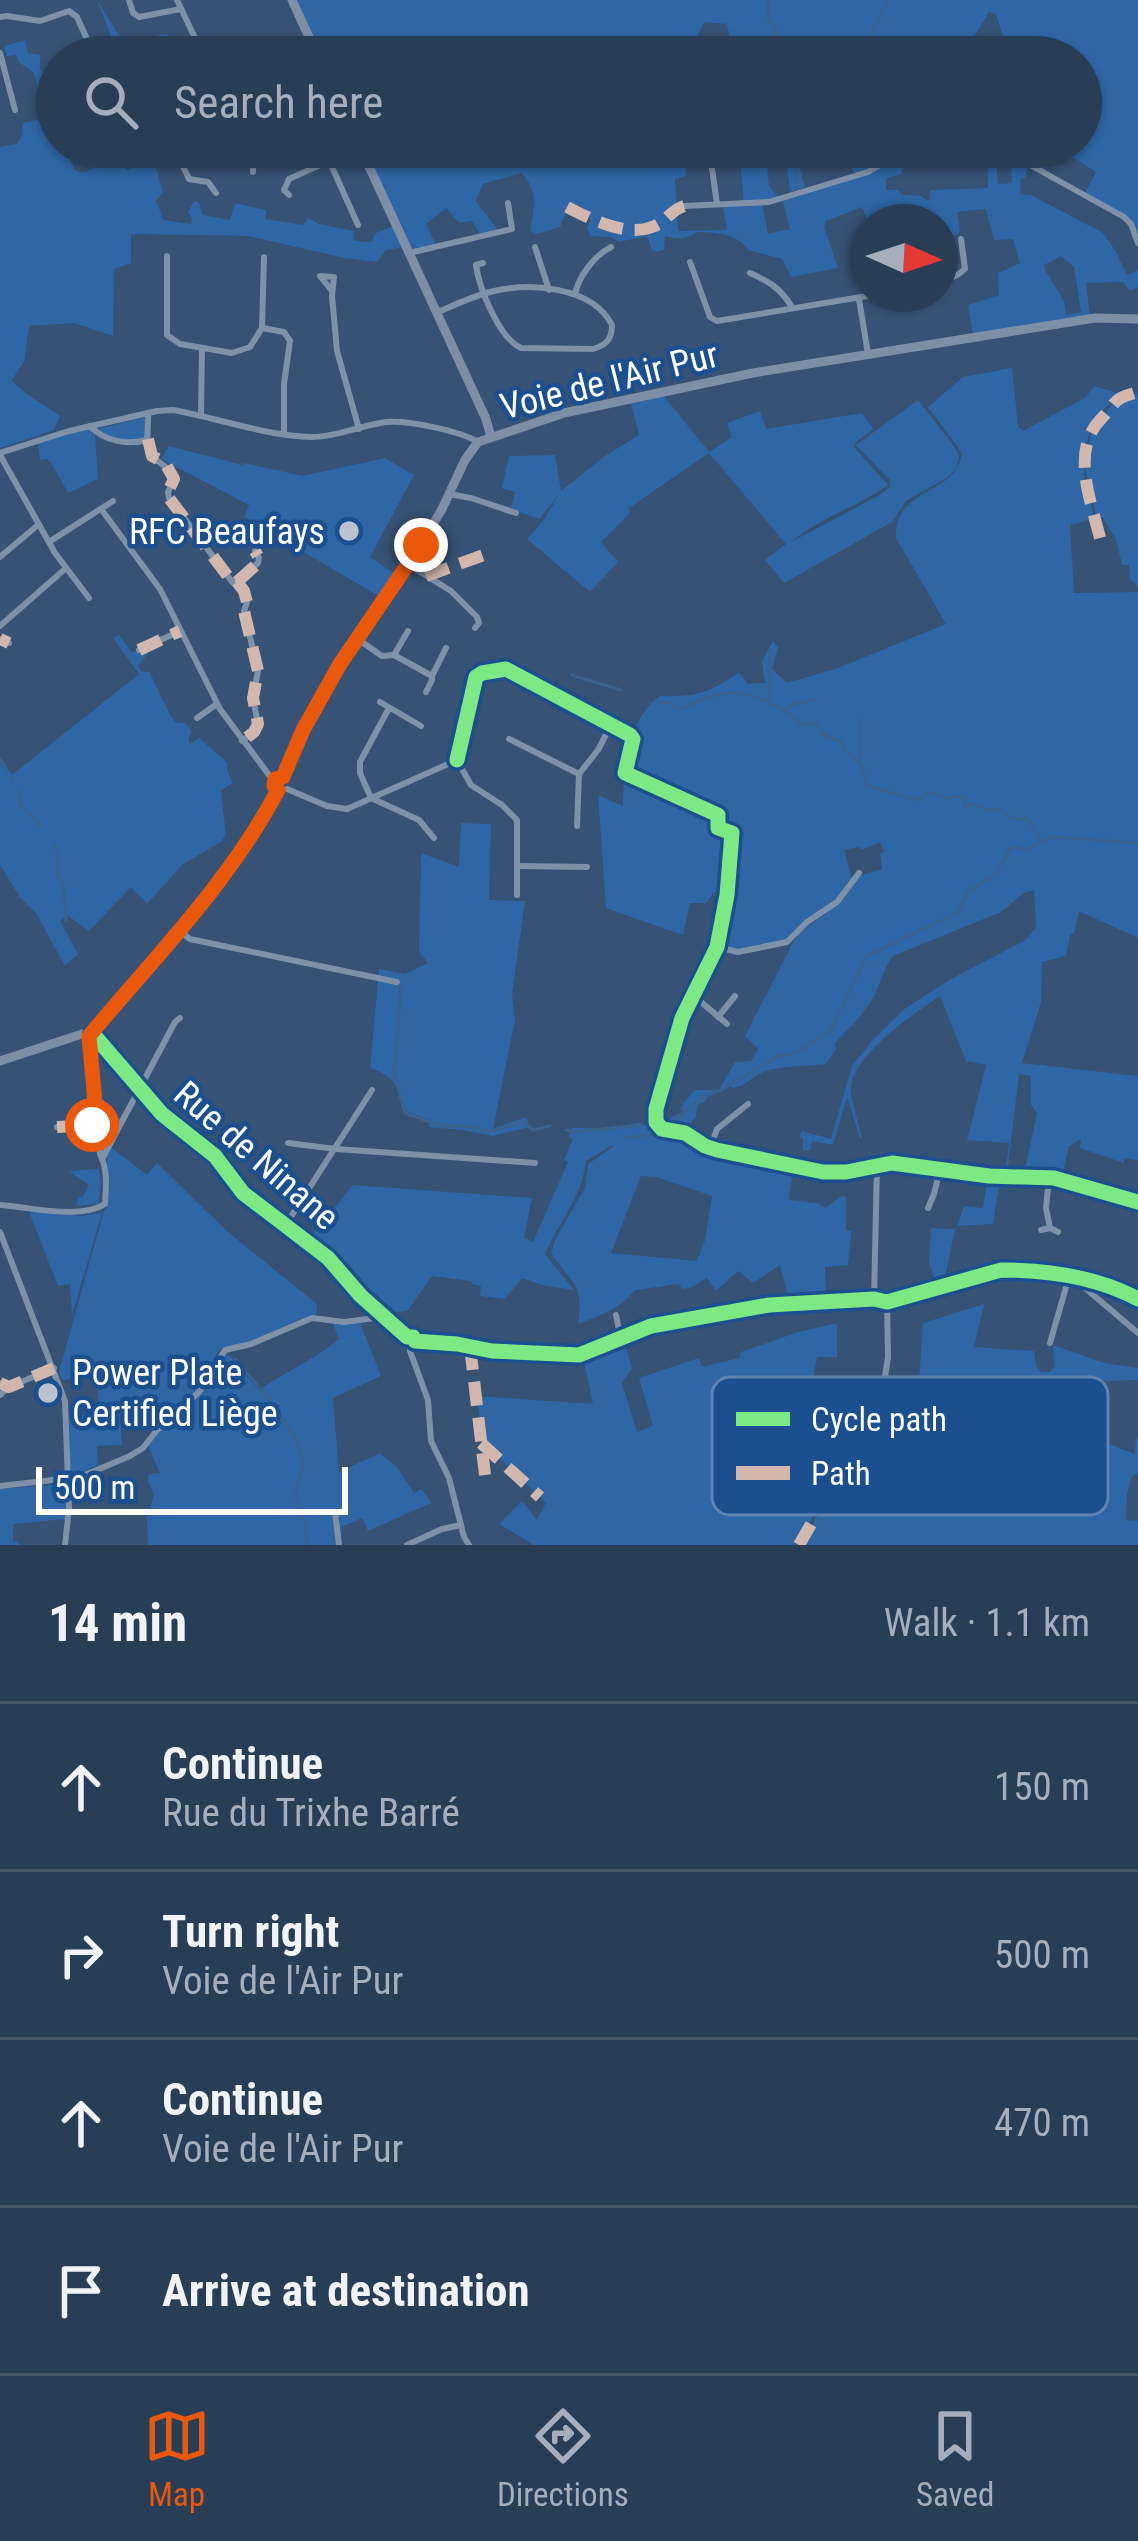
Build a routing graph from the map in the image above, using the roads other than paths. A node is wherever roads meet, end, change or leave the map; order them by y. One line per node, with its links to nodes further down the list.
1 (129, 0): 4 (street)
2 (177, 0): 4 (street)
3 (292, 0): 8 (main road)
4 (181, 9): 7 (street)
5 (0, 17): 6 (street)
6 (86, 36)
7 (194, 36)
8 (308, 36)
9 (0, 53): 10 (street)
10 (15, 110)
11 (182, 168): 20 (street)
12 (253, 168): 19 (street)
13 (313, 168): 21 (street)
14 (332, 168): 25 (street)
15 (369, 168): 30 (main road)
16 (712, 168): 23 (street)
17 (875, 168): 23 (street)
18 (1037, 168): 27 (street)
19 (253, 172)
20 (216, 193)
21 (290, 196)
22 (508, 203): 30 (street)
23 (717, 204): 24 (street)
24 (685, 206)
25 (358, 225)
26 (961, 239): 36 (street)
27 (1138, 243)
28 (535, 247): 37 (street)
29 (611, 247): 40 (street)
30 (406, 249): 44 (main road)
31 (167, 256): 47 (street)
32 (264, 257): 46 (street)
33 (690, 262): 42 (street)
34 (483, 263): 39 (street)
35 (750, 273): 42 (street)
36 (958, 274)
37 (549, 290): 39 (street); 40 (street)
38 (332, 291): 52 (street)
39 (485, 293): 40 (street); 44 (street)
40 (575, 294)
41 (850, 300): 42 (street)
42 (794, 309)
43 (862, 312): 48 (street)
44 (436, 313): 54 (main road)
45 (1138, 319): 48 (main road, Voie de l'Air Pur)
46 (262, 328): 47 (street); 53 (street)
47 (202, 348): 50 (street)
48 (868, 354): 54 (main road, Voie de l'Air Pur)
49 (148, 413): 50 (street); 51 (street); 55 (street)
50 (201, 416): 53 (street)
51 (90, 426): 55 (street); 57 (street)
52 (359, 429): 53 (street); 56 (street)
53 (284, 434)
54 (490, 436): 56 (main road, Voie de l'Air Pur)
55 (148, 440): 68 (street)
56 (478, 442): 58 (main road, Voie de l'Air Pur)
57 (0, 454): 62 (street)
58 (449, 494): 61 (street); 66 (main road, Voie de l'Air Pur)
59 (113, 502): 60 (street)
60 (101, 509): 63 (street); 72 (street)
61 (516, 513)
62 (38, 525): 63 (street); 65 (street)
63 (49, 542): 67 (street)
64 (255, 551): 68 (street)
65 (0, 556)
66 (409, 565): 71 (street); 74 (main road, Voie de l'Air Pur)
67 (66, 568): 69 (street); 70 (street)
68 (237, 582): 87 (street)
69 (88, 598)
70 (0, 626)
71 (475, 628)
72 (180, 631): 76 (street); 81 (street)
73 (408, 631): 77 (street)
74 (356, 638): 77 (street); 90 (main road, Voie de l'Air Pur)
75 (446, 648): 78 (street)
76 (139, 650)
77 (394, 655): 78 (street)
78 (432, 676): 79 (street)
79 (426, 692)
80 (380, 702): 82 (street)
81 (218, 704): 83 (street); 87 (street)
82 (389, 708): 85 (street); 91 (street)
83 (196, 718)
84 (611, 725): 88 (street); 89 (street); 99 (street)
85 (421, 726)
86 (509, 739): 89 (street)
87 (242, 740): 90 (street)
88 (457, 760): 91 (street); 94 (street)
89 (579, 774): 92 (street)
90 (281, 784): 91 (street); 98 (main road, Voie de l'Air Pur)
91 (371, 798): 93 (street)
92 (577, 826)
93 (434, 838)
94 (517, 866): 95 (street); 97 (street)
95 (586, 867)
96 (859, 873): 99 (street)
97 (518, 895)
98 (179, 931): 100 (street); 106 (main road, Voie de l'Air Pur)
99 (717, 947): 101 (street)
100 (397, 982)
101 (694, 995): 103 (street); 114 (street)
102 (736, 996): 103 (street)
103 (718, 1017): 105 (street)
104 (180, 1018): 108 (street)
105 (727, 1024)
106 (90, 1032): 107 (main road); 108 (street, Rue de Ninane); 111 (street)
107 (1, 1056)
108 (139, 1088): 116 (street); 124 (street, Rue de Ninane)
109 (372, 1090): 115 (street)
110 (748, 1104): 114 (street)
111 (97, 1125): 112 (street); 116 (street)
112 (57, 1127)
113 (288, 1142): 115 (street)
114 (710, 1148): 118 (street)
115 (335, 1149): 117 (street); 124 (street)
116 (102, 1159): 122 (street)
117 (535, 1163)
118 (877, 1165): 119 (street); 129 (street)
119 (940, 1169): 120 (street); 123 (street)
120 (1049, 1178): 121 (street); 125 (street)
121 (1138, 1202)
122 (0, 1205)
123 (928, 1208)
124 (285, 1226): 133 (street, Rue de Ninane)
125 (1049, 1230)
126 (0, 1232): 138 (street)
127 (1069, 1277): 128 (street); 131 (street); 137 (street)
128 (1084, 1280): 130 (street); 134 (street)
129 (874, 1299): 131 (street); 135 (street)
130 (1138, 1299)
131 (887, 1302): 139 (street)
132 (616, 1315): 135 (street)
133 (383, 1317): 136 (street, Rue de Ninane); 142 (street)
134 (1138, 1333)
135 (621, 1336): 136 (street)
136 (410, 1341): 145 (street)
137 (1050, 1342)
138 (54, 1368): 140 (street); 142 (street)
139 (885, 1377)
140 (4, 1385): 141 (street)
141 (0, 1396)
142 (68, 1480): 143 (street); 146 (street)
143 (0, 1486)
144 (335, 1512): 147 (street)
145 (461, 1525): 148 (street); 149 (street)
146 (65, 1545)
147 (339, 1545)
148 (408, 1545)
149 (470, 1545)

